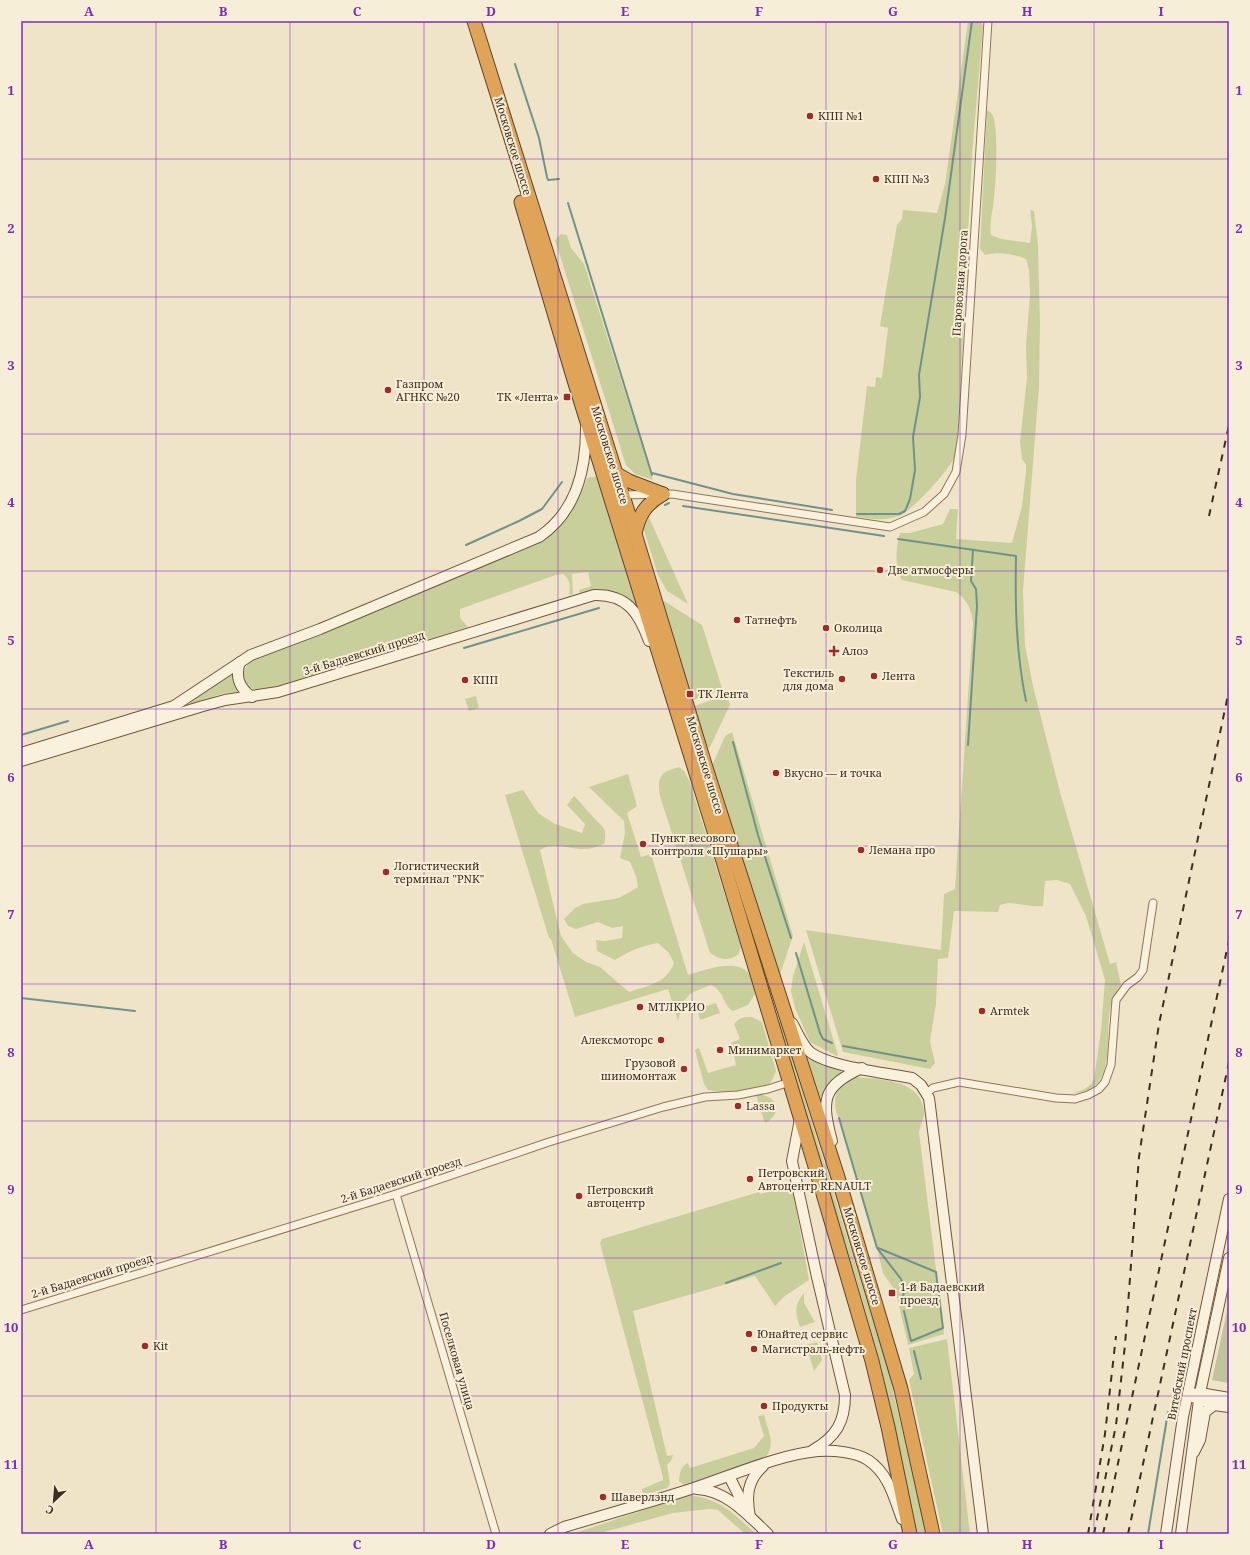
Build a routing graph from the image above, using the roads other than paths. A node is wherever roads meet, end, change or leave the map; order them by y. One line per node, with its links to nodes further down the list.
1 (467, 21): 4 (highway, Московское шоссе)
2 (474, 21): 5 (highway, Московское шоссе)
3 (988, 21): 6 (street, Паровозная дорога)
4 (586, 419): 7 (highway, Московское шоссе); 9 (street)
5 (615, 472): 6 (highway); 7 (highway, Московское шоссе)
6 (663, 494): 7 (street, Паровозная дорога); 8 (highway)
7 (616, 496): 8 (highway, Московское шоссе); 10 (highway, Московское шоссе)
8 (635, 534): 15 (highway, Московское шоссе)
9 (240, 662): 11 (street); 12 (street)
10 (667, 682): 11 (street, 3-й Бадаевский проезд); 17 (highway, Московское шоссе)
11 (252, 697): 13 (street, 3-й Бадаевский проезд)
12 (21, 753)
13 (21, 761)
14 (1153, 903): 18 (street)
15 (786, 1017): 16 (street); 20 (highway, Московское шоссе)
16 (862, 1068): 18 (street); 20 (street)
17 (790, 1082): 19 (highway, Московское шоссе); 21 (street, 2-й Бадаевский проезд)
18 (927, 1093): 41 (street)
19 (800, 1118): 30 (street); 39 (highway, Московское шоссе)
20 (837, 1174): 40 (highway, Московское шоссе)
21 (396, 1194): 24 (street, 2-й Бадаевский проезд); 36 (street, Поселковая улица)
22 (1229, 1199): 25 (street, Витебский проспект)
23 (1229, 1258): 26 (street, Витебский проспект)
24 (21, 1310)
25 (1188, 1394): 26 (street); 42 (street, Витебский проспект)
26 (1199, 1396): 27 (street); 28 (street); 31 (street, Витебский проспект)
27 (1229, 1398)
28 (1214, 1405): 29 (street); 31 (street)
29 (1229, 1407)
30 (809, 1452): 32 (street); 39 (street)
31 (1193, 1455): 43 (street, Витебский проспект)
32 (764, 1465): 33 (street); 35 (street)
33 (728, 1476): 34 (street); 35 (street)
34 (693, 1489): 35 (street); 37 (street)
35 (750, 1517): 38 (street)
36 (496, 1534)
37 (550, 1534)
38 (768, 1534)
39 (909, 1534)
40 (933, 1534)
41 (983, 1534)
42 (1166, 1534)
43 (1181, 1534)

